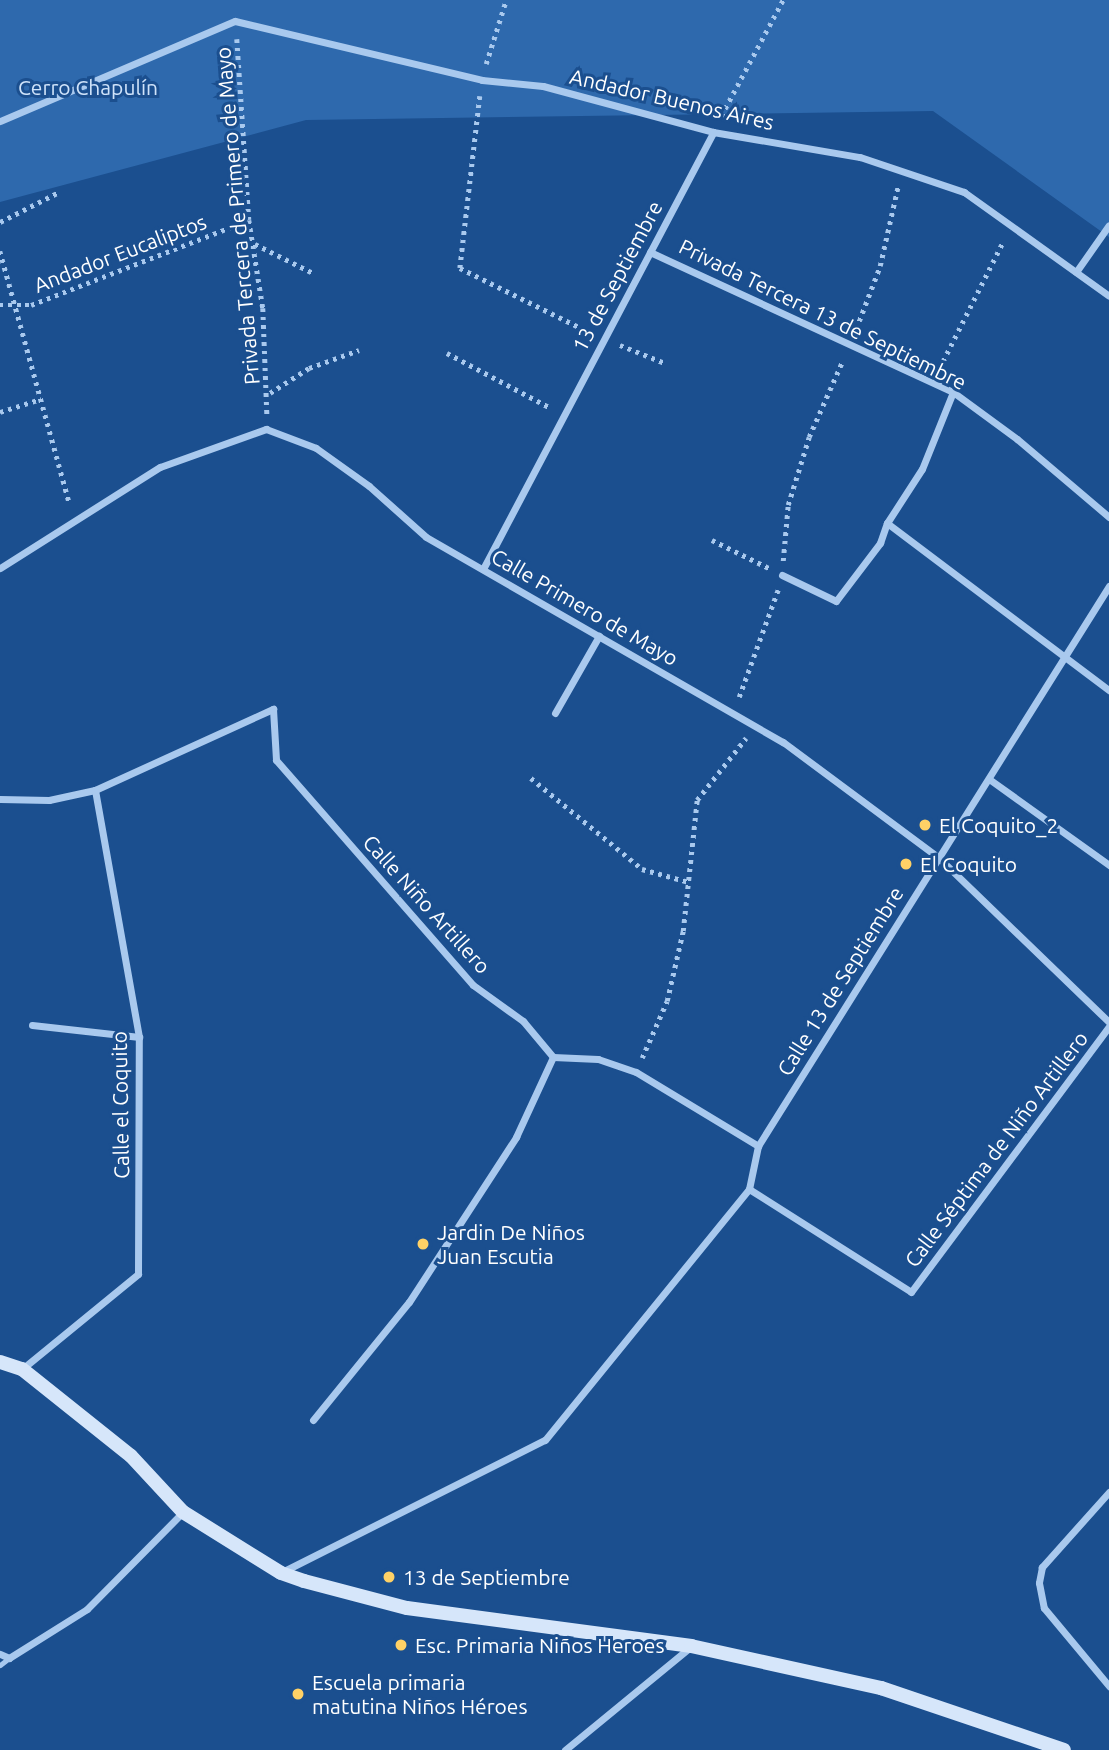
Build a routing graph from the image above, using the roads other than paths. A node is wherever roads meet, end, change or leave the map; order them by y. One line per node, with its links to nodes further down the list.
1 (0, 121): 2 (street, Andador Buenos Aires)
2 (713, 132): 4 (street, 13 de Septiembre); 5 (street, Andador Buenos Aires)
3 (1109, 225): 5 (street)
4 (650, 252): 7 (street, Privada Tercera 13 de Septiembre); 11 (street, 13 de Septiembre)
5 (1076, 272): 6 (street, Andador Buenos Aires)
6 (1109, 296)
7 (953, 392): 8 (street, Privada Tercera 13 de Septiembre); 9 (street)
8 (1109, 517)
9 (887, 523): 12 (street); 15 (street)
10 (0, 568): 11 (street, Calle Primero de Mayo)
11 (483, 569): 14 (street, Calle Primero de Mayo)
12 (782, 575)
13 (1109, 586): 15 (street, Calle 13 de Septiembre)
14 (599, 636): 17 (street); 21 (street, Calle Primero de Mayo)
15 (1067, 659): 16 (street); 18 (street, Calle 13 de Septiembre)
16 (1109, 690)
17 (555, 713)
18 (989, 779): 21 (street, Calle 13 de Septiembre); 22 (street)
19 (95, 790): 20 (street); 25 (street, Calle el Coquito); 26 (street, Calle Niño Artillero)
20 (0, 799)
21 (939, 858): 23 (street, Calle Primero de Mayo); 27 (street, Calle 13 de Septiembre)
22 (1109, 864)
23 (1109, 1024): 28 (street, Calle Séptima de Niño Artillero)
24 (32, 1025): 25 (street)
25 (139, 1037): 30 (street, Calle el Coquito)
26 (552, 1057): 27 (street); 31 (street)
27 (758, 1146): 28 (street)
28 (749, 1189): 34 (street)
29 (0, 1362): 30 (street)
30 (22, 1369): 33 (street)
31 (313, 1420)
32 (1109, 1492): 39 (street)
33 (183, 1512): 34 (street); 37 (street)
34 (281, 1573): 35 (street)
35 (691, 1646): 40 (street); 41 (street)
36 (0, 1654): 37 (street)
37 (9, 1658): 38 (lane)
38 (0, 1665)
39 (1109, 1686)
40 (565, 1750)
41 (1064, 1750)

